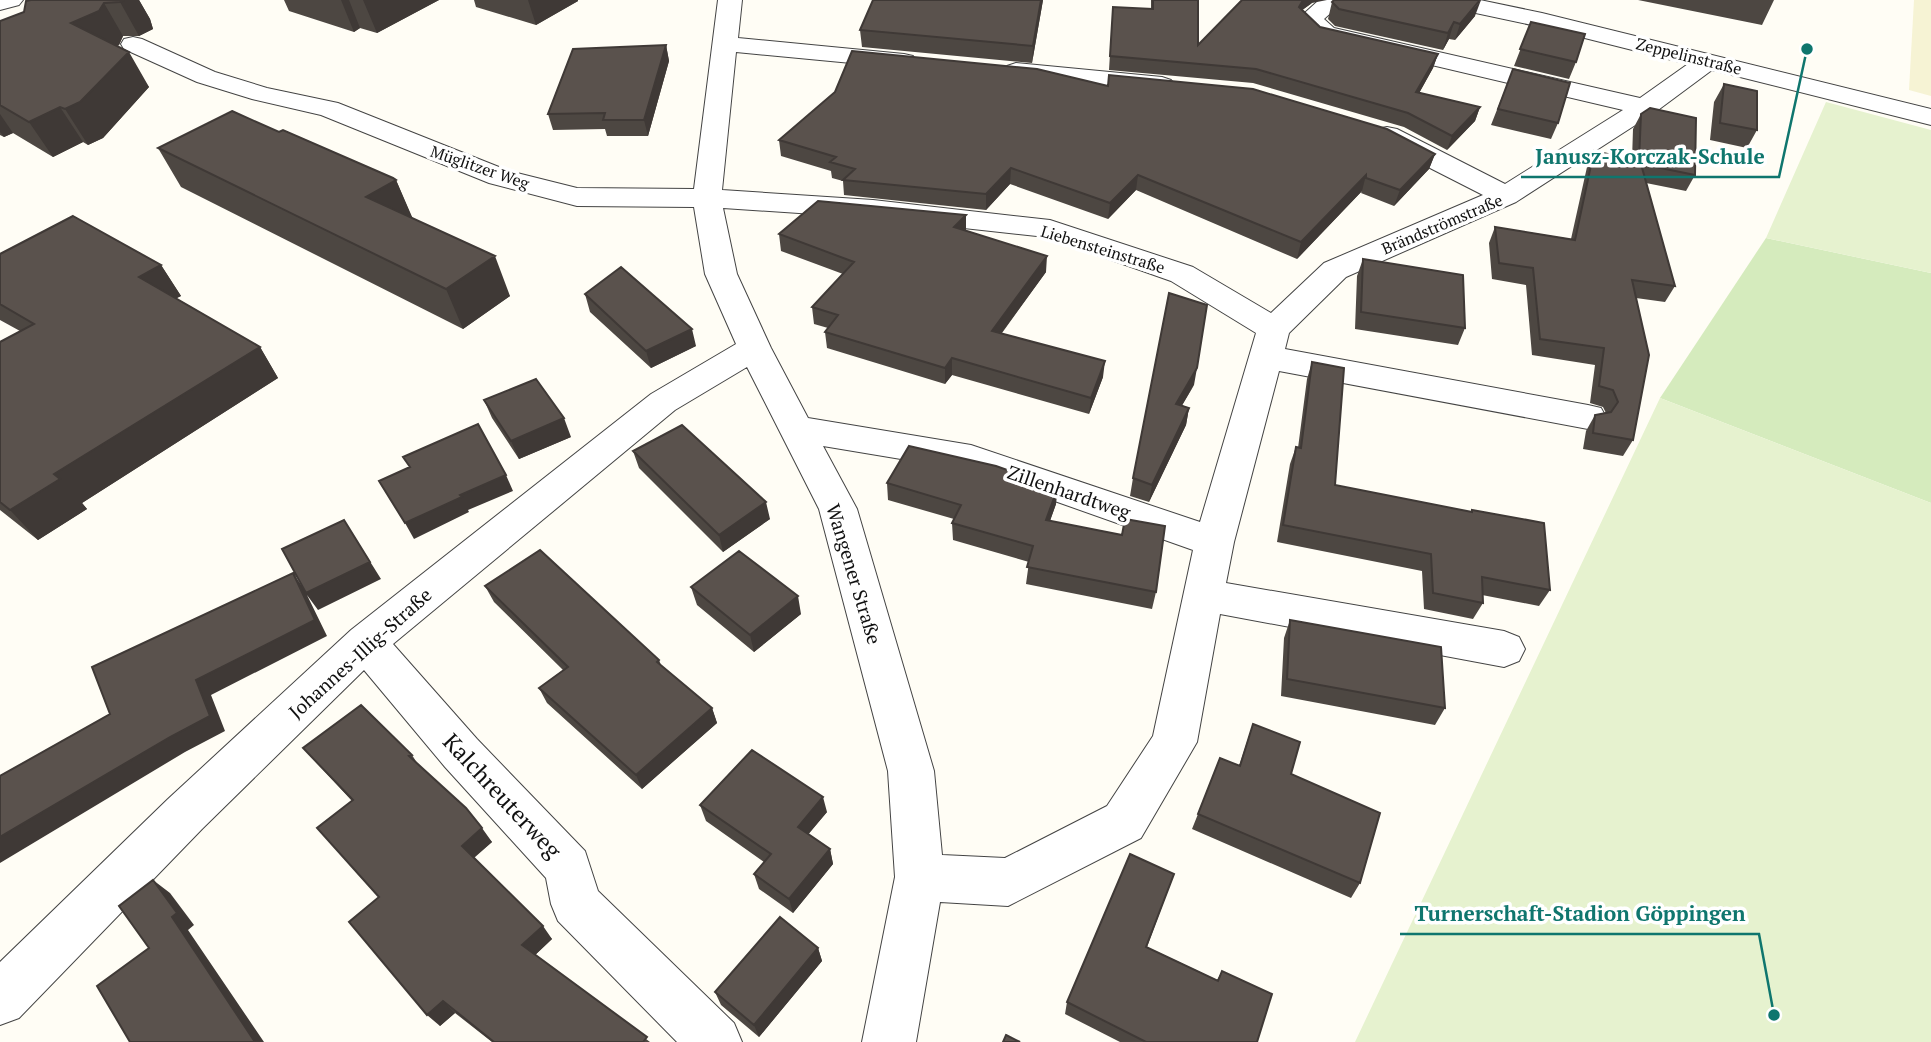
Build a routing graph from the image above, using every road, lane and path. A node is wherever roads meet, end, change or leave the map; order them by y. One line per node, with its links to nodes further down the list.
1 (11, 0): 5 (street)
2 (730, 0): 8 (street, Wangener Straße)
3 (1333, 0): 13 (street)
4 (1446, 0): 6 (street, Zeppelinstraße)
5 (0, 3)
6 (1547, 10): 9 (street, Zeppelinstraße)
7 (133, 44): 17 (street, Müglitzer Weg)
8 (725, 44): 10 (street); 17 (street, Wangener Straße)
9 (1709, 61): 13 (street, Brändströmstraße); 14 (street, Zeppelinstraße)
10 (930, 63)
11 (997, 69): 12 (street)
12 (1189, 88)
13 (1645, 107): 16 (street, Brändströmstraße)
14 (1931, 117)
15 (1366, 128): 16 (street)
16 (1506, 196): 18 (street, Brändströmstraße)
17 (707, 198): 18 (street, Liebensteinstraße); 19 (street, Wangener Straße)
18 (1270, 343): 20 (street); 22 (street)
19 (754, 348): 21 (street, Wangener Straße); 24 (street, Johannes-Illig-Straße)
20 (1588, 417)
21 (798, 429): 22 (street, Zillenhardtweg); 26 (street, Wangener Straße)
22 (1214, 542): 23 (street)
23 (1203, 595): 25 (street); 26 (street)
24 (366, 642): 27 (street, Johannes-Illig-Straße); 28 (street, Kalchreuterweg)
25 (1504, 649)
26 (920, 877): 29 (street, Wangener Straße)
27 (0, 999)
28 (715, 1042)
29 (890, 1042)

